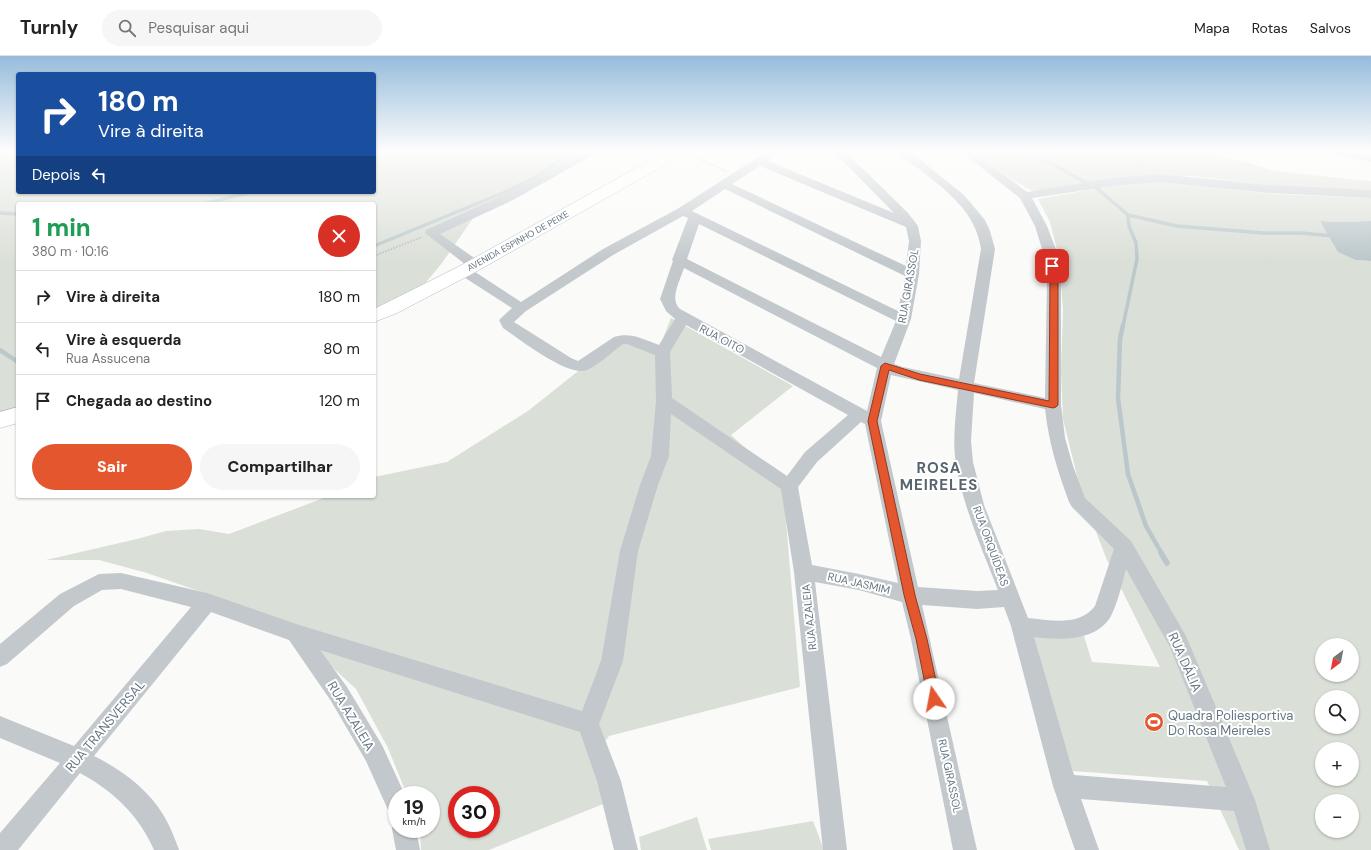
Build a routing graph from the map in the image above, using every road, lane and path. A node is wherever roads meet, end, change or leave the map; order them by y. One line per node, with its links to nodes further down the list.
1 (528, 187): 15 (street)
2 (616, 187): 18 (street, AVENIDA ESPINHO DE PEIXE)
3 (722, 187): 13 (street)
4 (729, 187): 19 (street)
5 (820, 187): 14 (street)
6 (876, 187): 14 (street)
7 (946, 187): 26 (street, RUA ORQUÍDEAS)
8 (1013, 187): 12 (street)
9 (1082, 187): 12 (street)
10 (1248, 187): 11 (street)
11 (1371, 194)
12 (1025, 196): 28 (street, RUA DÁLIA)
13 (689, 214): 17 (street, RUA OITO); 20 (street); 23 (street)
14 (912, 226): 19 (street, RUA GIRASSOL)
15 (431, 233): 16 (path); 18 (street)
16 (376, 255)
17 (679, 260): 22 (street, RUA OITO); 25 (street)
18 (469, 268): 20 (street); 21 (street, AVENIDA ESPINHO DE PEIXE)
19 (912, 274): 23 (street, RUA GIRASSOL)
20 (521, 308): 24 (street)
21 (376, 315)
22 (683, 318): 24 (street); 30 (street, RUA OITO)
23 (904, 319): 25 (street, RUA GIRASSOL)
24 (662, 352): 27 (street)
25 (885, 366): 26 (street); 30 (street, RUA GIRASSOL)
26 (966, 386): 28 (street); 36 (street, RUA ORQUÍDEAS)
27 (664, 401): 32 (street); 41 (street)
28 (1053, 405): 33 (street, RUA DÁLIA)
29 (16, 416): 31 (street)
30 (866, 418): 32 (street); 35 (street, RUA GIRASSOL)
31 (0, 420)
32 (789, 486): 34 (street, RUA AZALEIA)
33 (1124, 547): 38 (street); 46 (street, RUA DÁLIA)
34 (804, 572): 35 (street, RUA JASMIM); 52 (street, RUA AZALEIA)
35 (910, 595): 36 (street, RUA JASMIM); 53 (street, RUA GIRASSOL)
36 (1010, 598): 38 (street, RUA ORQUÍDEAS)
37 (207, 602): 39 (street); 40 (street); 43 (street, RUA TRANSVERSAL)
38 (1021, 626): 45 (street, RUA ORQUÍDEAS)
39 (296, 633): 41 (street); 44 (street, RUA AZALEIA)
40 (0, 657)
41 (588, 724): 51 (street)
42 (0, 727): 43 (street)
43 (78, 759): 48 (street, RUA TRANSVERSAL); 49 (street)
44 (389, 786)
45 (1065, 786): 46 (street); 54 (street, RUA ORQUÍDEAS)
46 (1243, 800): 55 (street, RUA DÁLIA)
47 (406, 838): 50 (street)
48 (2, 850)
49 (167, 850)
50 (408, 850)
51 (626, 850)
52 (835, 850)
53 (965, 850)
54 (1087, 850)
55 (1258, 850)

